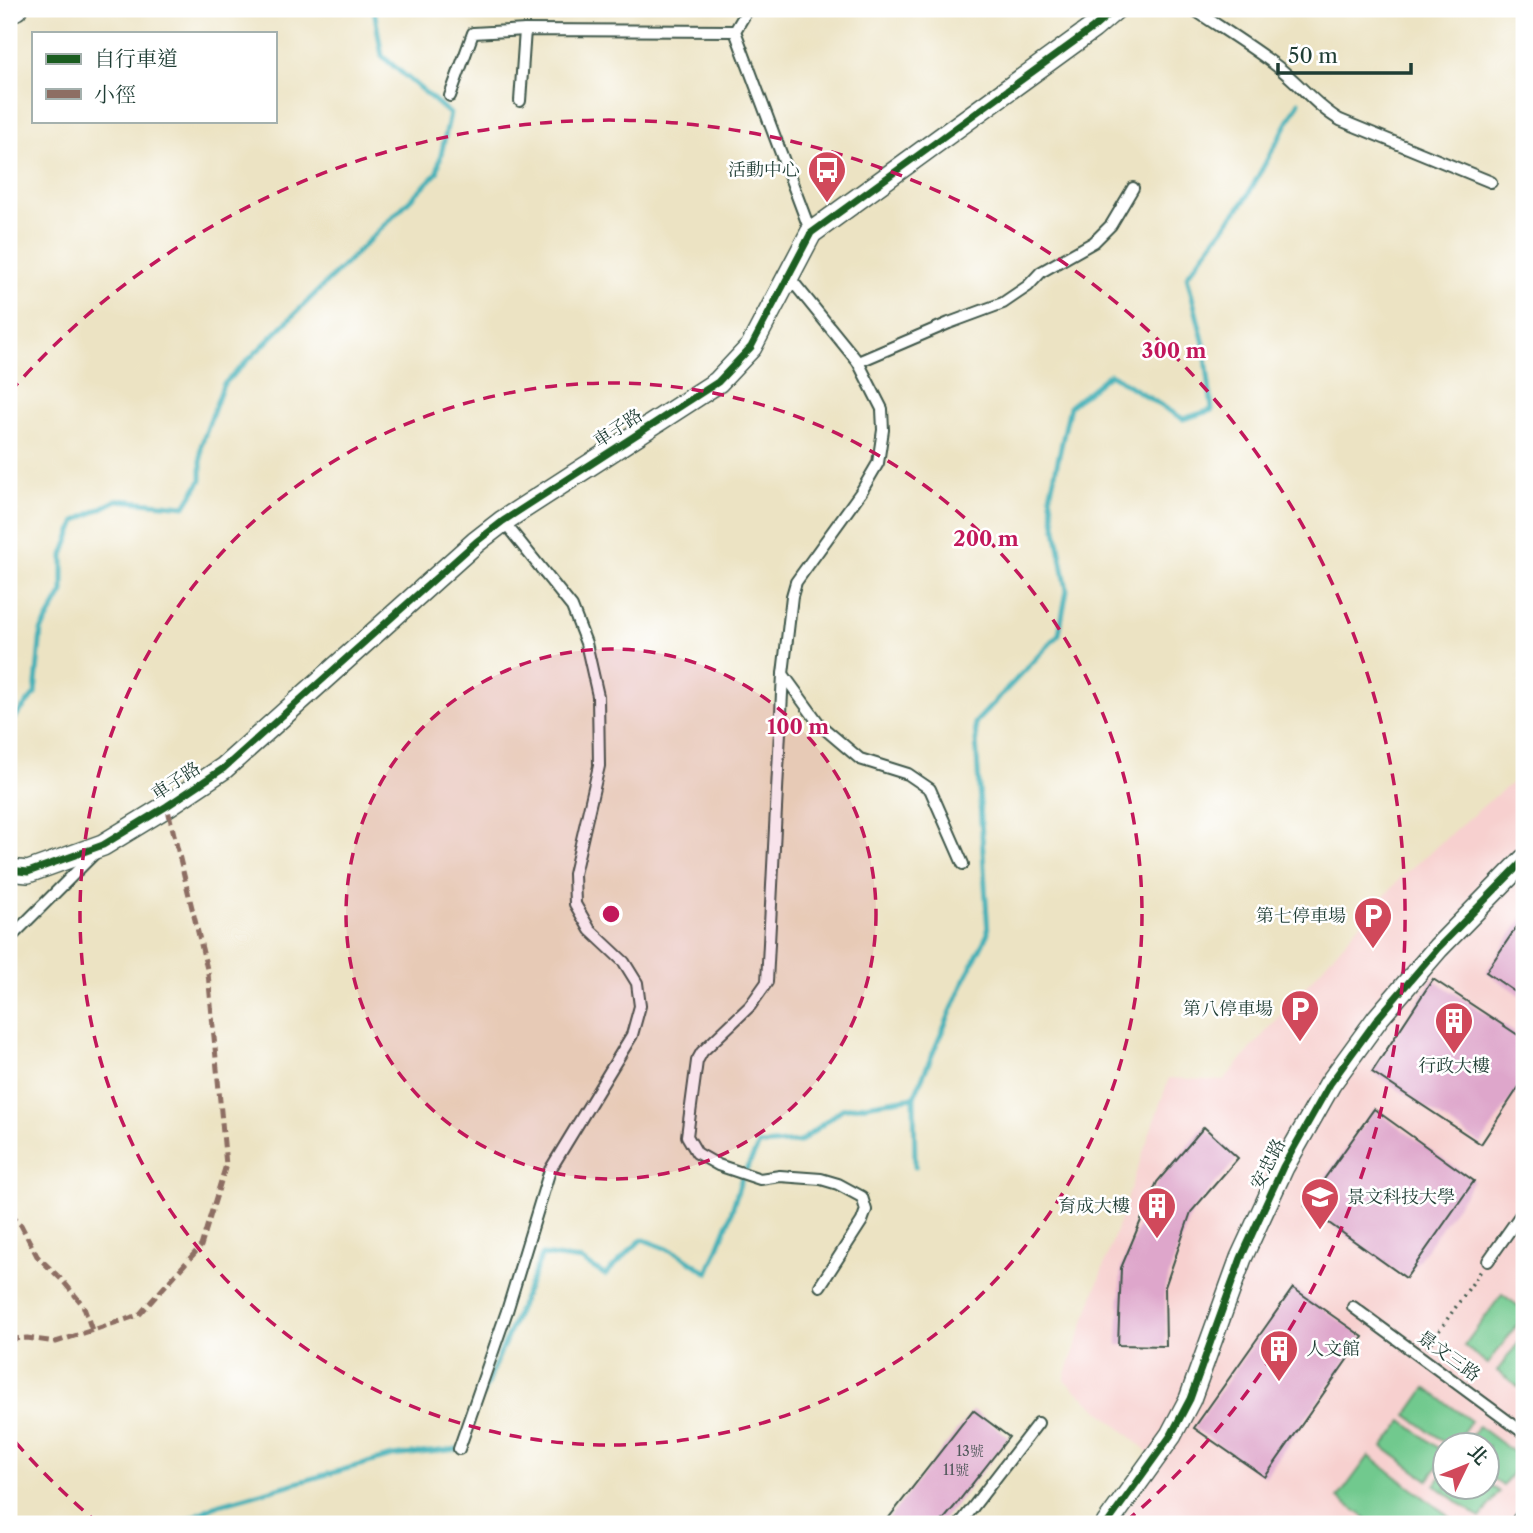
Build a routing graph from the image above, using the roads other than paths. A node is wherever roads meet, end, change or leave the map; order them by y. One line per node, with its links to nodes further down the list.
1 (16, 9): 5 (street)
2 (748, 9): 7 (lane)
3 (1115, 9): 12 (street, 車子路)
4 (1193, 9): 10 (lane)
5 (9, 12)
6 (525, 30): 7 (lane); 8 (lane); 9 (lane)
7 (735, 31): 12 (lane)
8 (450, 96)
9 (520, 102)
10 (1490, 182)
11 (1133, 188): 14 (lane)
12 (811, 233): 13 (street, 車子路)
13 (789, 277): 14 (lane); 15 (street, 車子路)
14 (858, 362): 16 (lane)
15 (503, 521): 17 (street, 車子路); 28 (lane)
16 (783, 674): 19 (lane); 24 (lane)
17 (103, 845): 20 (street); 21 (lane, 車子路)
18 (1524, 860): 31 (street, 安忠路)
19 (963, 864)
20 (9, 870)
21 (9, 939)
22 (1524, 1210): 23 (lane)
23 (1488, 1261)
24 (820, 1286)
25 (1353, 1307): 27 (lane, 景文三路)
26 (1038, 1423): 30 (lane)
27 (1524, 1433)
28 (459, 1449)
29 (1524, 1511): 32 (lane)
30 (960, 1524)
31 (1107, 1524)
32 (1515, 1524)

